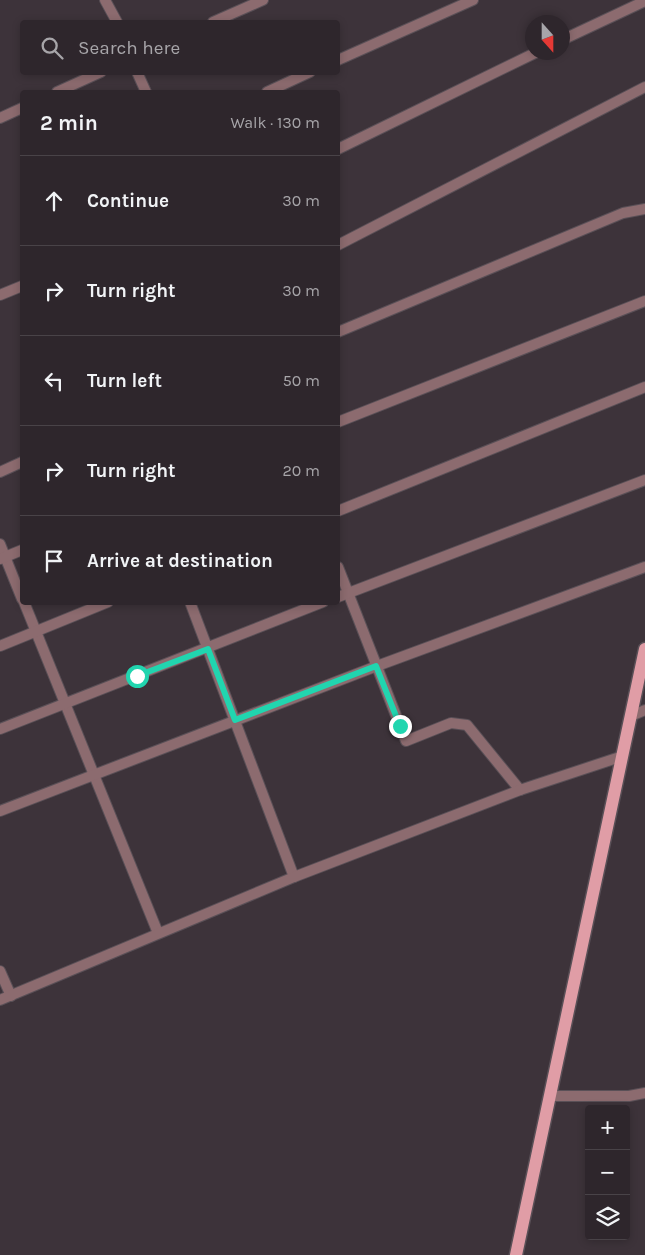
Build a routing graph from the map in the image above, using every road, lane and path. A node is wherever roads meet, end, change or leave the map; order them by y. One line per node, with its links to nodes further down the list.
1 (105, 0): 5 (street)
2 (263, 0): 6 (street)
3 (473, 0): 9 (street)
4 (645, 1): 7 (street)
5 (116, 20)
6 (218, 20)
7 (570, 36)
8 (525, 58): 19 (street)
9 (340, 59)
10 (94, 75): 14 (street)
11 (138, 75): 15 (street)
12 (304, 75): 16 (street)
13 (645, 87): 21 (street)
14 (60, 90)
15 (145, 90)
16 (272, 90)
17 (20, 109): 18 (street)
18 (0, 118)
19 (340, 148)
20 (645, 209): 25 (street)
21 (340, 244)
22 (20, 290): 23 (street)
23 (0, 295)
24 (645, 301): 27 (street)
25 (340, 331)
26 (645, 387): 31 (street)
27 (340, 421)
28 (20, 463): 29 (street)
29 (0, 472)
30 (645, 480): 37 (street)
31 (340, 510)
32 (0, 544): 34 (street)
33 (20, 551): 34 (street)
34 (2, 558): 38 (street)
35 (645, 567): 48 (street)
36 (340, 571): 37 (street)
37 (348, 593): 39 (street); 48 (street)
38 (20, 595)
39 (340, 596)
40 (25, 605): 44 (street)
41 (101, 605): 44 (street)
42 (191, 605): 46 (street)
43 (316, 605): 46 (street)
44 (37, 631): 45 (street); 49 (street)
45 (0, 646)
46 (208, 649): 49 (street); 52 (street)
47 (645, 649): 51 (main road)
48 (376, 666): 52 (street); 56 (street)
49 (66, 704): 53 (street); 55 (street)
50 (645, 710): 51 (street)
51 (631, 716): 54 (main road)
52 (235, 720): 55 (street); 58 (street)
53 (0, 729)
54 (623, 756): 56 (street); 64 (main road)
55 (95, 774): 57 (street); 59 (street)
56 (520, 790): 58 (street)
57 (0, 811)
58 (294, 877): 59 (street)
59 (158, 934): 61 (street)
60 (0, 971): 61 (street)
61 (11, 996): 62 (street)
62 (0, 1000)
63 (645, 1093): 64 (street)
64 (552, 1096): 65 (main road)
65 (516, 1255)

